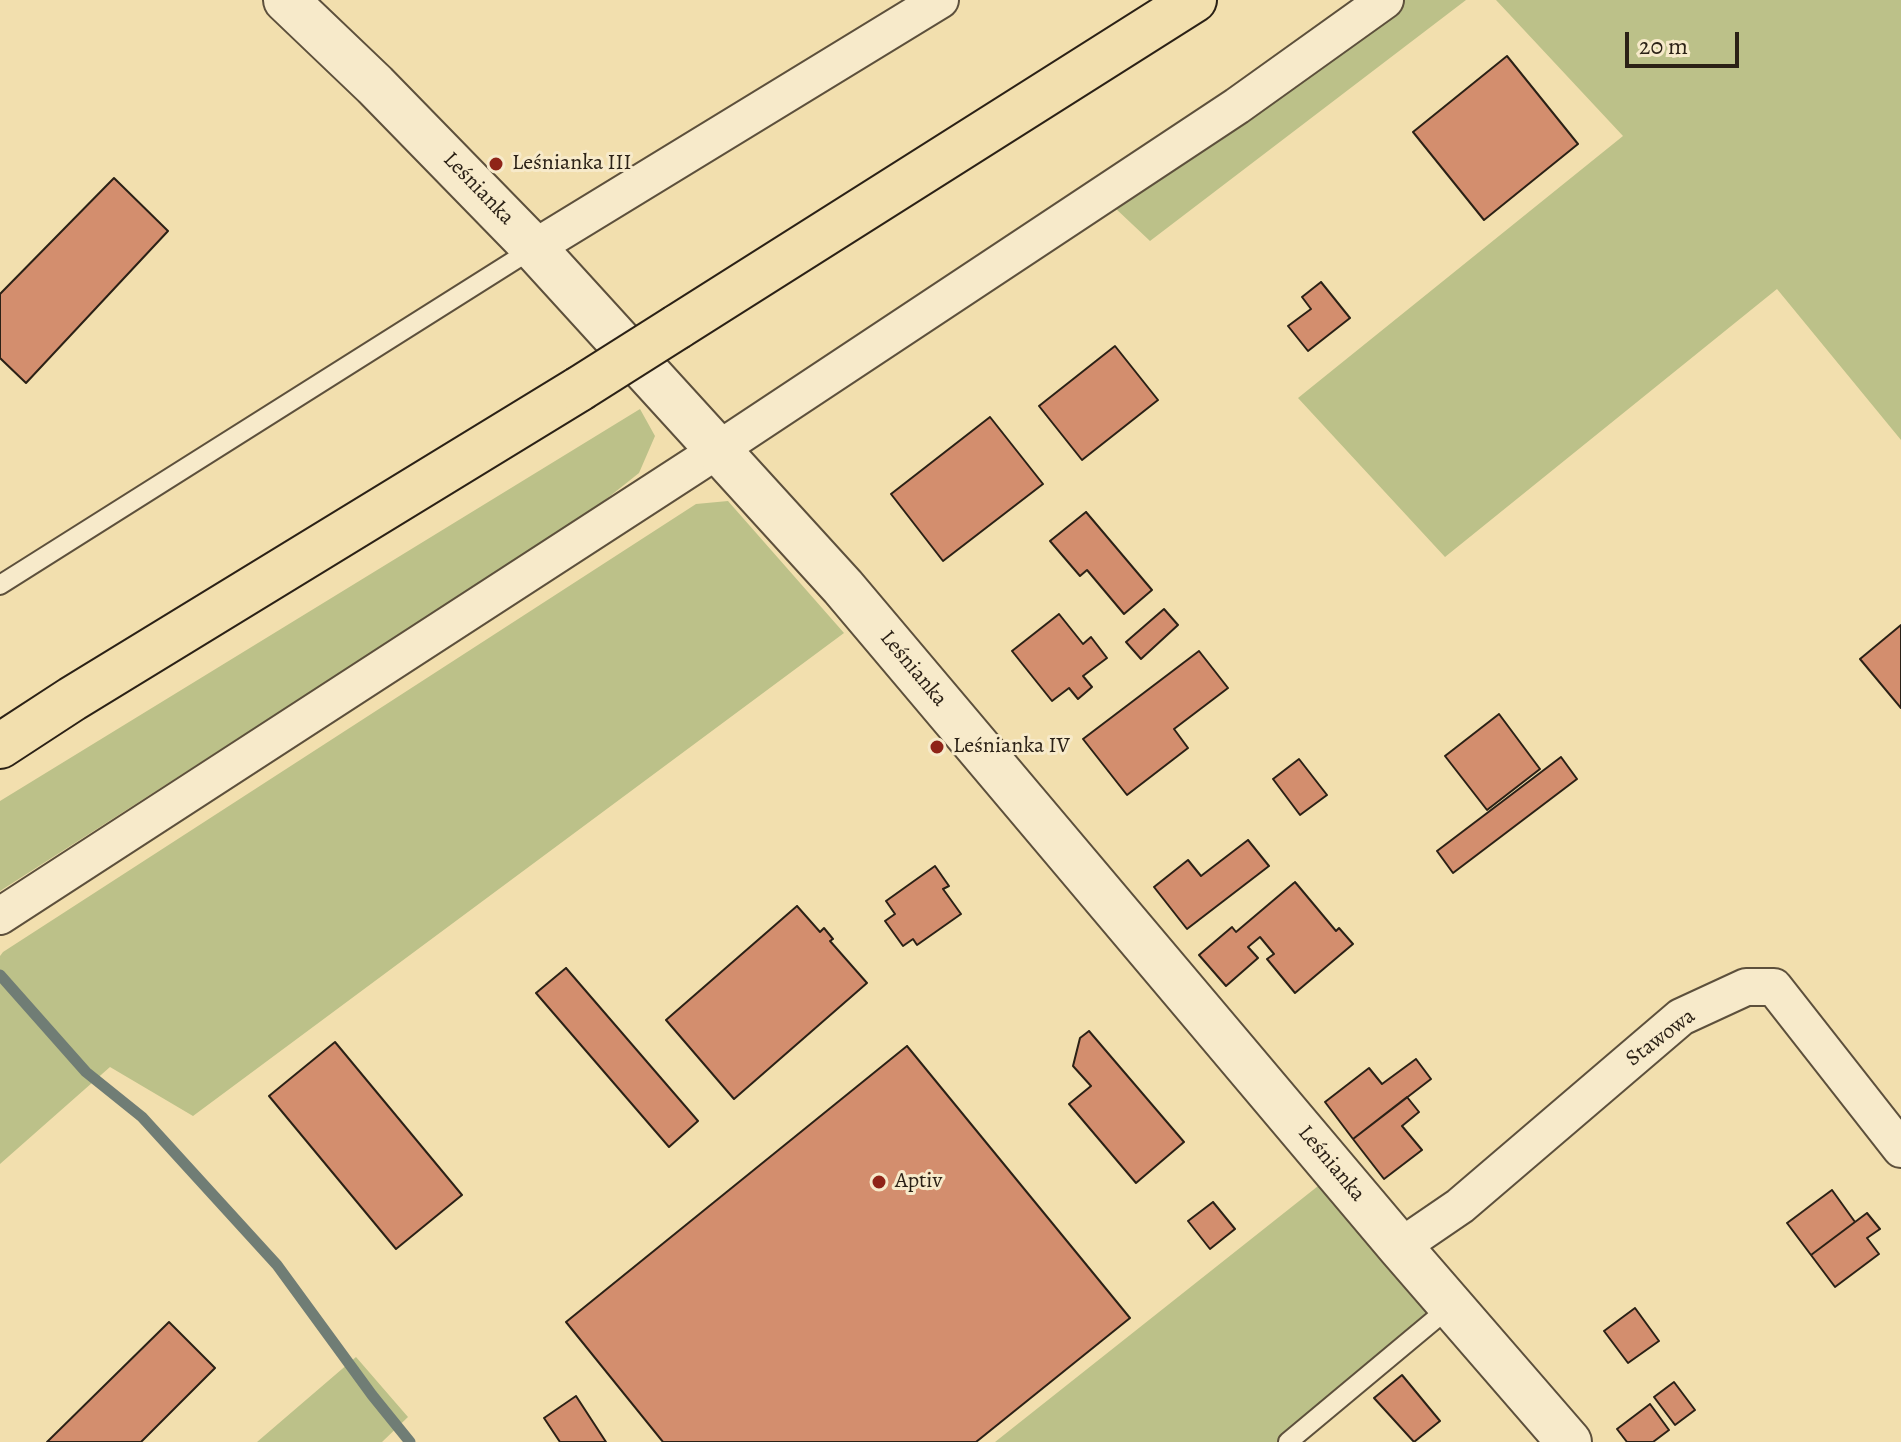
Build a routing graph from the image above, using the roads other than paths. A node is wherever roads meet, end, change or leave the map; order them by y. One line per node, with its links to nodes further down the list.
1 (286, 0): 5 (street, Leśnianka)
2 (940, 0): 5 (street)
3 (1194, 0): 8 (highway, bridge)
4 (1385, 0): 6 (street)
5 (534, 248): 6 (street, Leśnianka); 7 (lane)
6 (717, 450): 11 (street); 13 (street, Leśnianka)
7 (0, 585)
8 (72, 699): 9 (highway); 10 (highway)
9 (0, 736)
10 (0, 746)
11 (0, 916)
12 (1901, 1149): 13 (street, Stawowa)
13 (1400, 1247): 14 (street, Leśnianka)
14 (1451, 1306): 15 (lane); 16 (street, Leśnianka)
15 (1288, 1442)
16 (1569, 1442)

